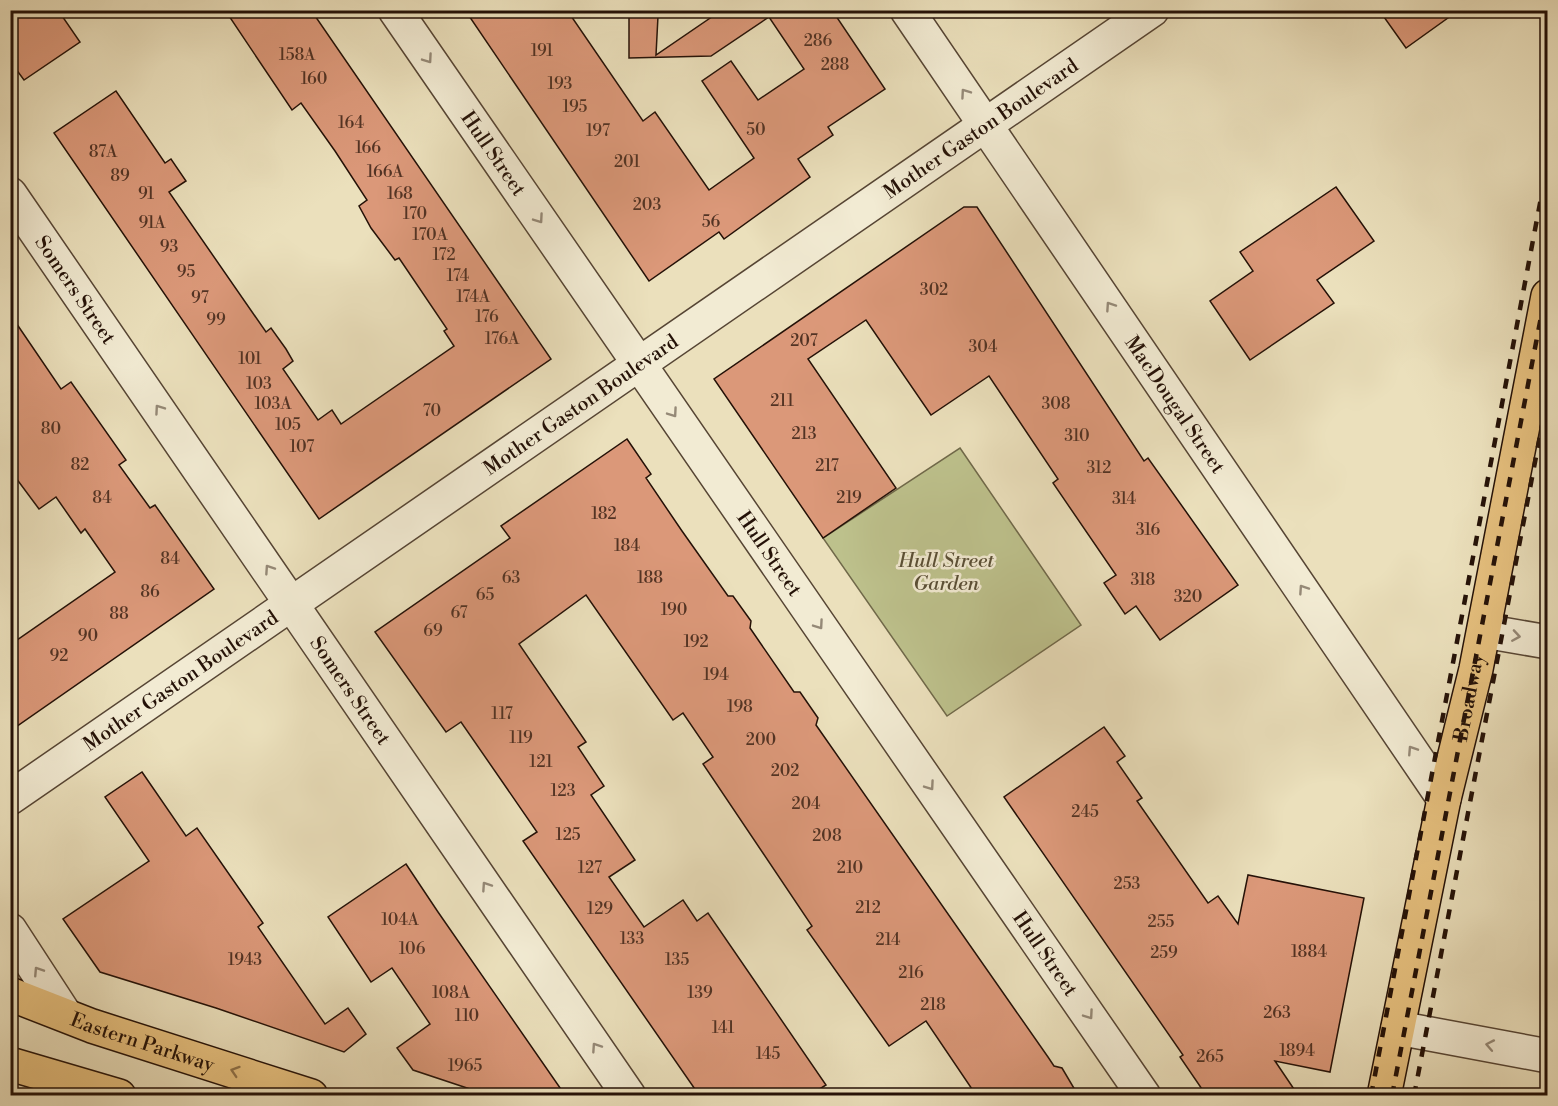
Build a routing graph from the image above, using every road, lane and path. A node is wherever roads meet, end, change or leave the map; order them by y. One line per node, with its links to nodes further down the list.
1 (395, 10): 7 (street, Hull Street, one-way to 7)
2 (907, 10): 4 (street, MacDougal Street, one-way to 2)
3 (1152, 10): 4 (street, Mother Gaston Boulevard)
4 (987, 125): 7 (street, Mother Gaston Boulevard); 12 (street, MacDougal Street, one-way to 4)
5 (10, 194): 8 (street, Somers Street, one-way to 5)
6 (1548, 296): 9 (main road, Broadway)
7 (639, 365): 8 (street, Mother Gaston Boulevard); 22 (street, Hull Street, one-way to 22)
8 (293, 604): 11 (street, Mother Gaston Boulevard); 21 (street, Somers Street, one-way to 8)
9 (1484, 631): 10 (street, one-way to 10); 12 (main road, Broadway)
10 (1548, 642)
11 (10, 798)
12 (1444, 799): 16 (main road, Broadway)
13 (10, 930): 15 (street, one-way to 13)
14 (10, 994): 15 (main road, Eastern Parkway)
15 (64, 1013): 20 (main road, Eastern Parkway, one-way to 15)
16 (1398, 1028): 17 (street, one-way to 16); 23 (main road, Broadway)
17 (1548, 1056)
18 (10, 1064): 19 (main road)
19 (107, 1093)
20 (311, 1095)
21 (629, 1095)
22 (1144, 1095)
23 (1384, 1095)

